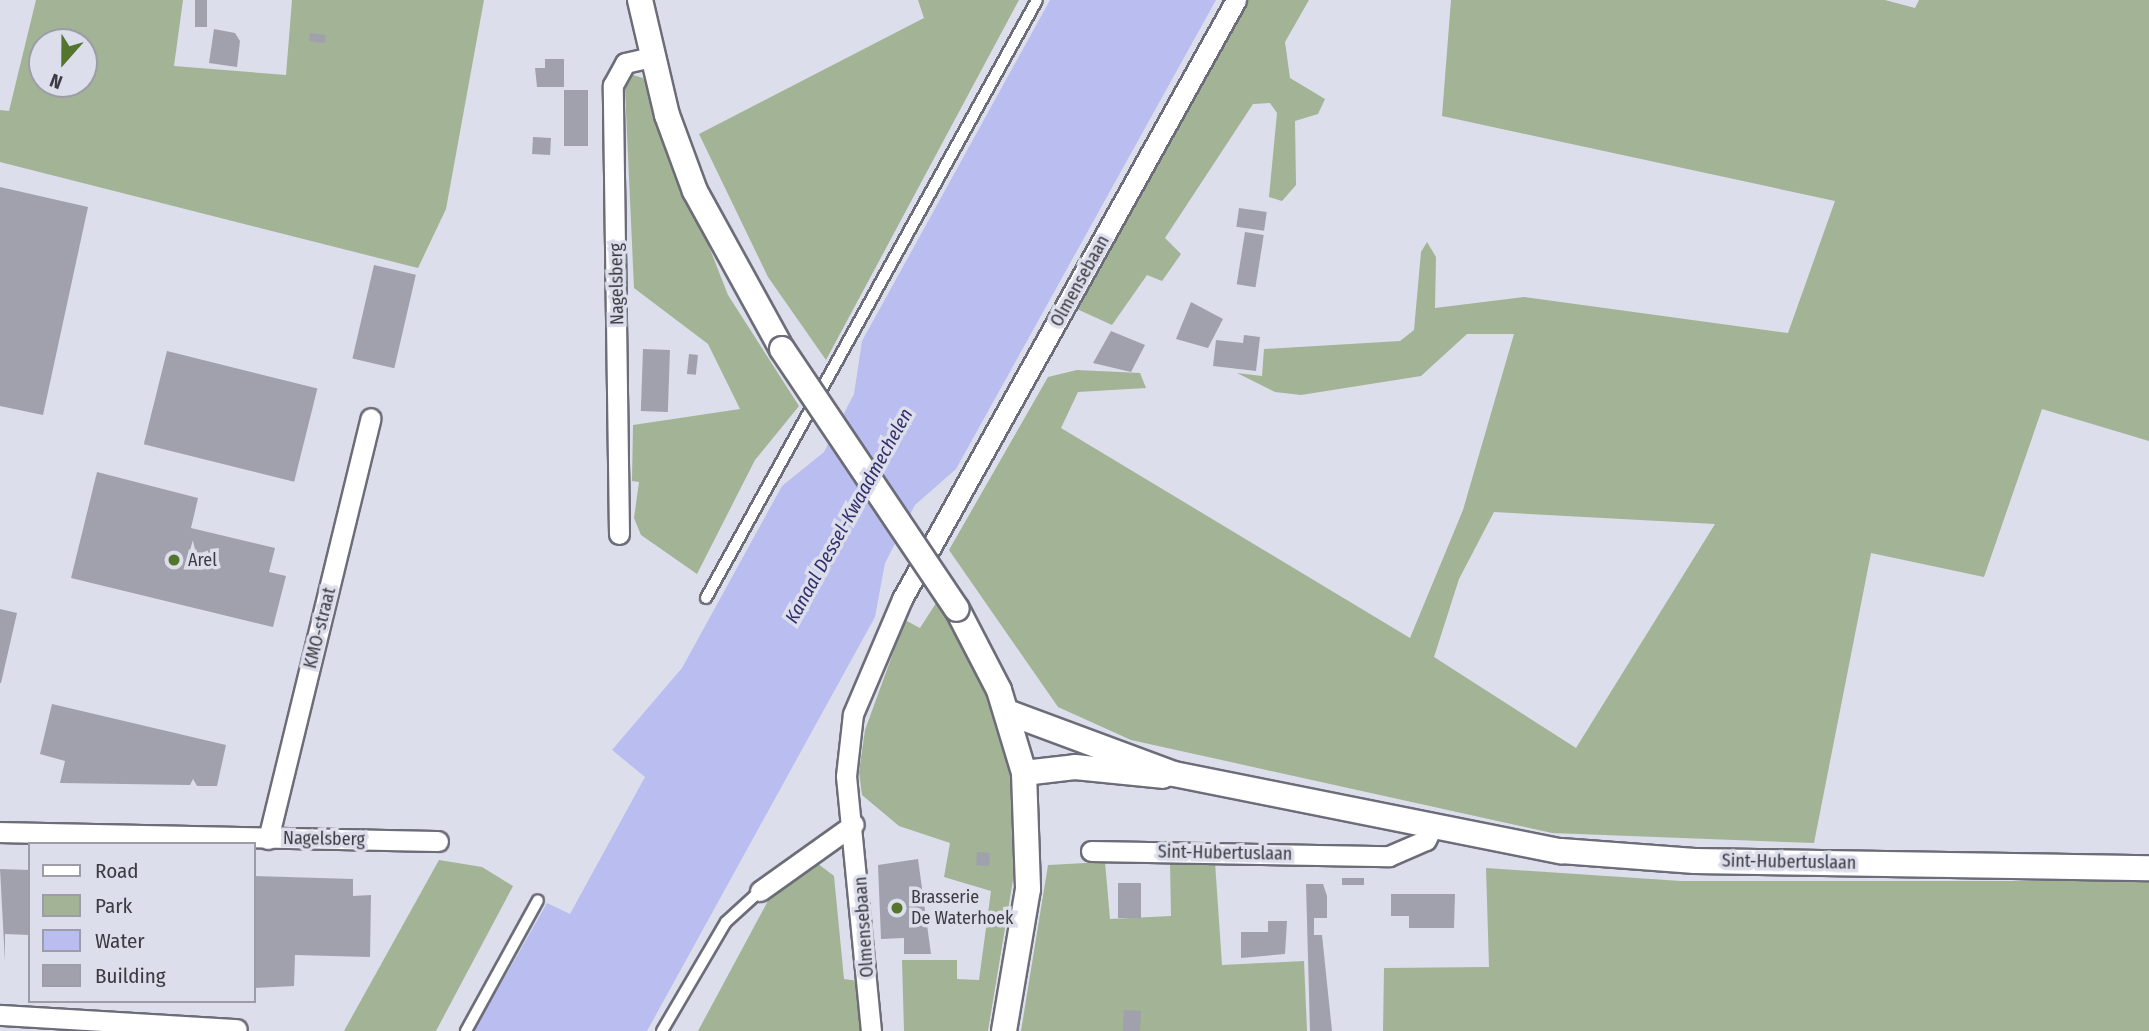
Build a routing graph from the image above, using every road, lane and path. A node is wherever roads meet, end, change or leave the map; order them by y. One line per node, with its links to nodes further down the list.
1 (640, 0): 4 (street)
2 (1037, 0): 7 (lane)
3 (1236, 0): 11 (street, Olmensebaan)
4 (650, 57): 6 (street, Nagelsberg); 8 (street, bridge)
5 (371, 418): 14 (street, KMO-straat)
6 (619, 534)
7 (706, 598)
8 (1007, 712): 9 (street); 10 (street, Sint-Hubertuslaan)
9 (1024, 773): 10 (street, Sint-Hubertuslaan); 25 (street)
10 (1174, 774): 12 (street, Sint-Hubertuslaan)
11 (854, 824): 18 (street); 24 (street, Olmensebaan)
12 (1432, 827): 16 (street, Sint-Hubertuslaan); 17 (street, Sint-Hubertuslaan)
13 (0, 832): 14 (street, Nagelsberg)
14 (268, 839): 15 (street, Nagelsberg)
15 (438, 841)
16 (1091, 852)
17 (2149, 868)
18 (760, 891): 23 (lane)
19 (538, 900): 22 (lane)
20 (0, 1015): 21 (street)
21 (237, 1029)
22 (466, 1031)
23 (662, 1031)
24 (871, 1031)
25 (1004, 1031)

